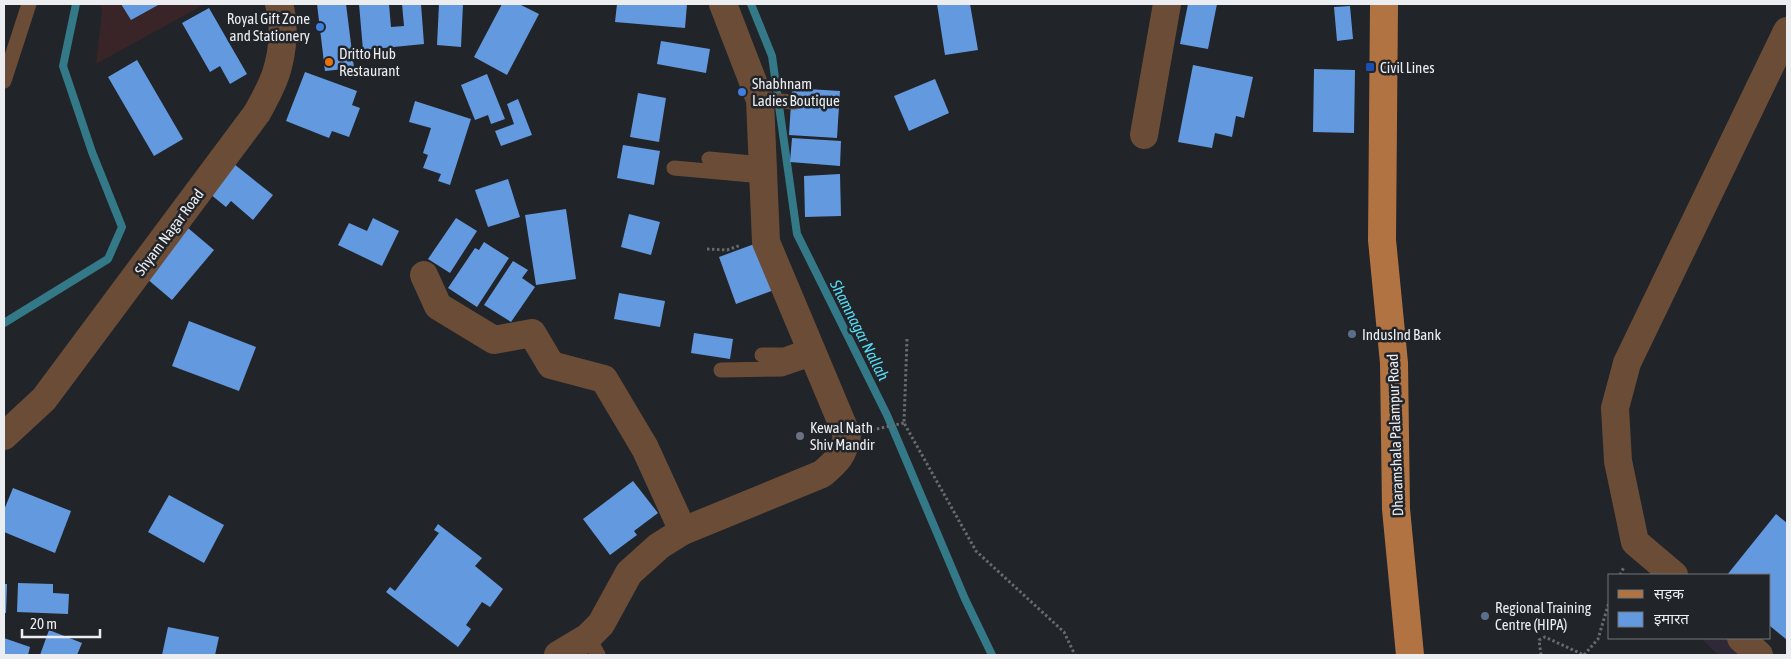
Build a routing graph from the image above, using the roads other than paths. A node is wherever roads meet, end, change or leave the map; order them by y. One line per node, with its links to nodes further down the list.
1 (29, 4): 7 (lane)
2 (279, 4): 18 (street, Shyam Nagar Road)
3 (723, 4): 8 (street)
4 (1168, 4): 10 (street)
5 (1384, 4): 24 (main road, Dharamshala Palampur Road)
6 (1787, 31): 20 (street)
7 (4, 81)
8 (760, 100): 9 (lane); 13 (street)
9 (795, 102)
10 (1144, 135)
11 (709, 159): 13 (lane)
12 (674, 168): 13 (lane)
13 (763, 170): 15 (street)
14 (424, 275): 19 (street)
15 (812, 352): 16 (lane); 17 (lane); 19 (street)
16 (762, 355)
17 (721, 370)
18 (4, 436)
19 (683, 532): 22 (street)
20 (1673, 574)
21 (1743, 639): 25 (street)
22 (593, 646): 23 (street)
23 (558, 655)
24 (1410, 655)
25 (1759, 655)

